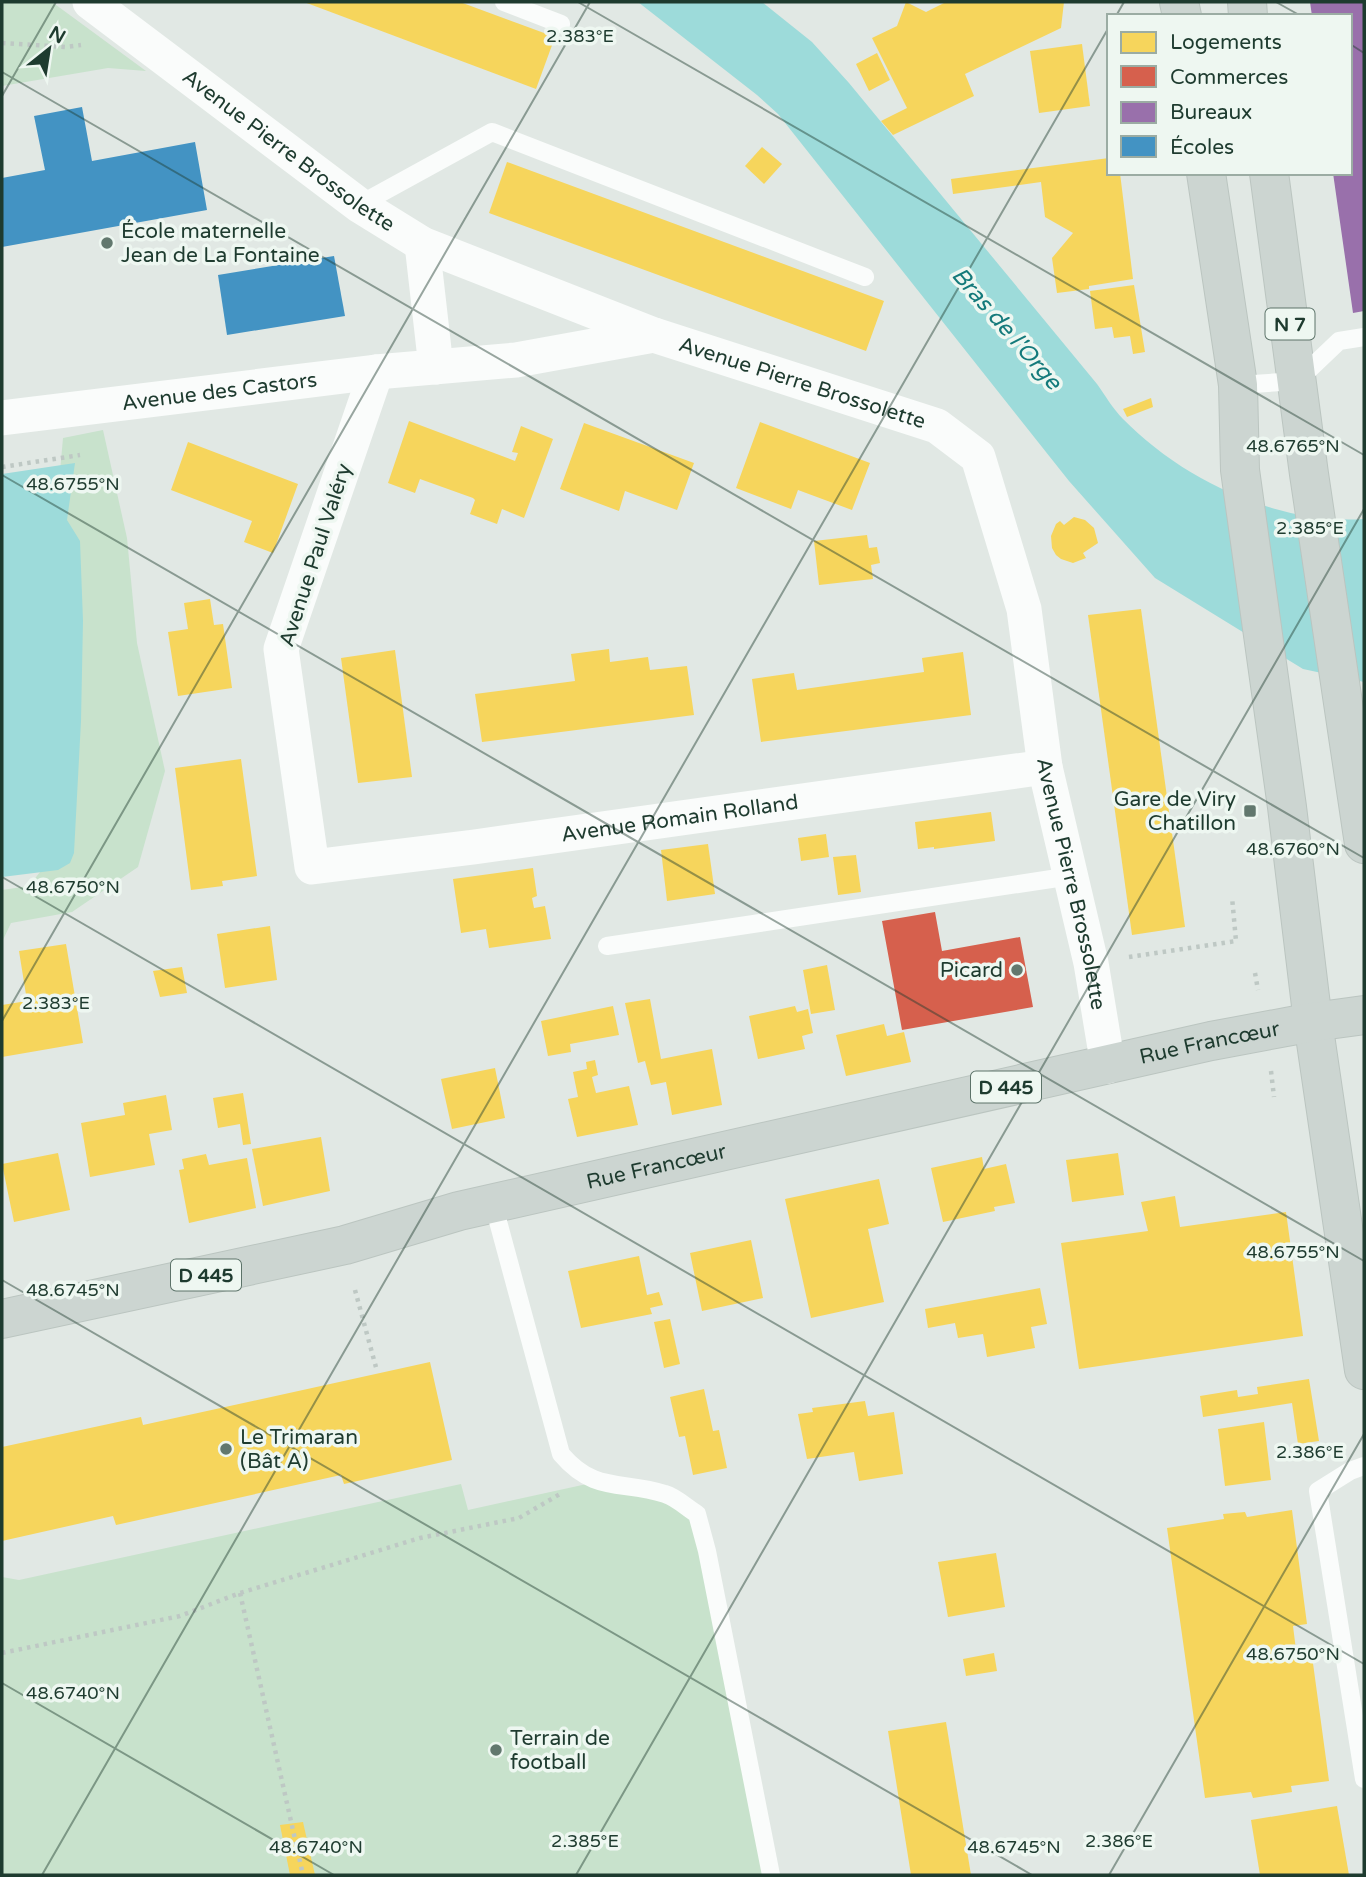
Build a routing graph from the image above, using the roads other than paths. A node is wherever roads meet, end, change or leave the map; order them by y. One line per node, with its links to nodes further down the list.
1 (90, 2): 6 (street, Avenue Pierre Brossolette)
2 (504, 2): 3 (lane)
3 (561, 24)
4 (1206, 175): 14 (main road)
5 (1269, 175): 13 (main road, N 7)
6 (359, 205): 7 (street, Avenue Pierre Brossolette); 8 (lane)
7 (422, 244): 9 (street, Avenue Pierre Brossolette); 11 (street)
8 (865, 276)
9 (654, 335): 11 (street, Avenue des Castors); 16 (street, Avenue Pierre Brossolette)
10 (1364, 337): 13 (lane)
11 (436, 367): 12 (street, Avenue des Castors)
12 (376, 372): 15 (street, Avenue des Castors); 18 (street, Avenue Paul Valéry)
13 (1297, 381): 14 (lane); 17 (main road, N 7)
14 (1238, 385): 22 (main road)
15 (2, 418)
16 (1045, 767): 18 (street, Avenue Romain Rolland); 19 (street, Avenue Pierre Brossolette)
17 (1364, 844)
18 (312, 866)
19 (1071, 876): 20 (lane); 23 (street, Avenue Pierre Brossolette)
20 (607, 946)
21 (1364, 1015): 22 (main road, Rue Francœur)
22 (1313, 1021): 23 (main road, Rue Francœur / D 445); 26 (main road)
23 (1108, 1066): 24 (main road, Rue Francœur / D 445)
24 (493, 1203): 25 (main road, Rue Francœur / D 445); 29 (lane)
25 (2, 1319)
26 (1364, 1370)
27 (1364, 1466): 28 (lane)
28 (1364, 1779)
29 (771, 1875)

